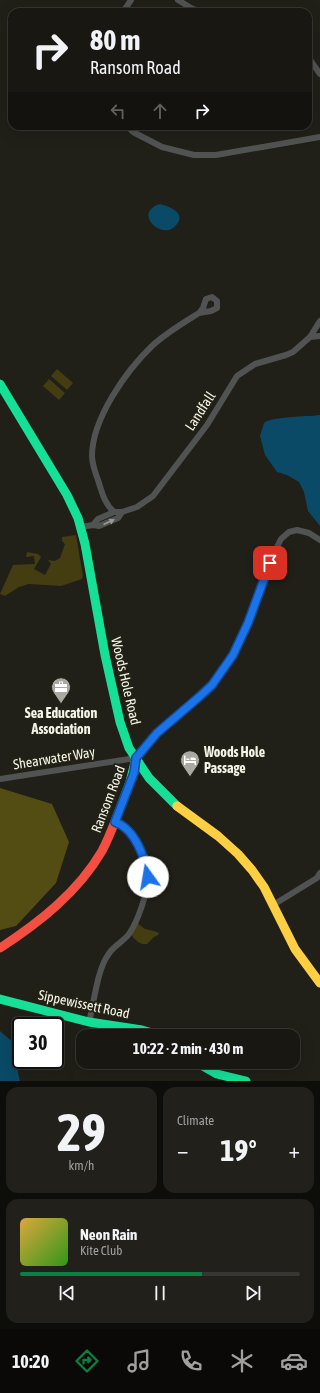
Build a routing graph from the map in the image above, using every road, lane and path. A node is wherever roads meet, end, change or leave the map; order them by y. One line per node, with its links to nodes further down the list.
1 (178, 0): 2 (street)
2 (191, 8)
3 (312, 63): 4 (street)
4 (320, 74)
5 (131, 130): 6 (street)
6 (320, 137)
7 (199, 313): 12 (street)
8 (320, 321): 10 (street, Landfall)
9 (320, 336): 10 (street)
10 (310, 337): 13 (street, Landfall)
11 (0, 384): 15 (main road, Woods Hole Road)
12 (114, 512): 13 (street, Landfall); 14 (street, Landfall)
13 (122, 512): 14 (street, Landfall, one-way to 13)
14 (93, 525): 15 (street, Landfall)
15 (81, 527): 17 (main road, Woods Hole Road)
16 (320, 540): 17 (street, Ransom Road)
17 (136, 758): 18 (street, Shearwater Way); 19 (main road, Ransom Road); 21 (main road, Woods Hole Road)
18 (0, 779)
19 (115, 822): 22 (main road, Ransom Road); 25 (street)
20 (320, 873): 21 (street)
21 (273, 906): 23 (main road, Woods Hole Road)
22 (0, 948)
23 (320, 983)
24 (0, 999): 25 (main road, Sippewissett Road)
25 (89, 1022): 26 (main road, Sippewissett Road)
26 (133, 1029)
27 (208, 1069): 28 (main road)
28 (246, 1081)

